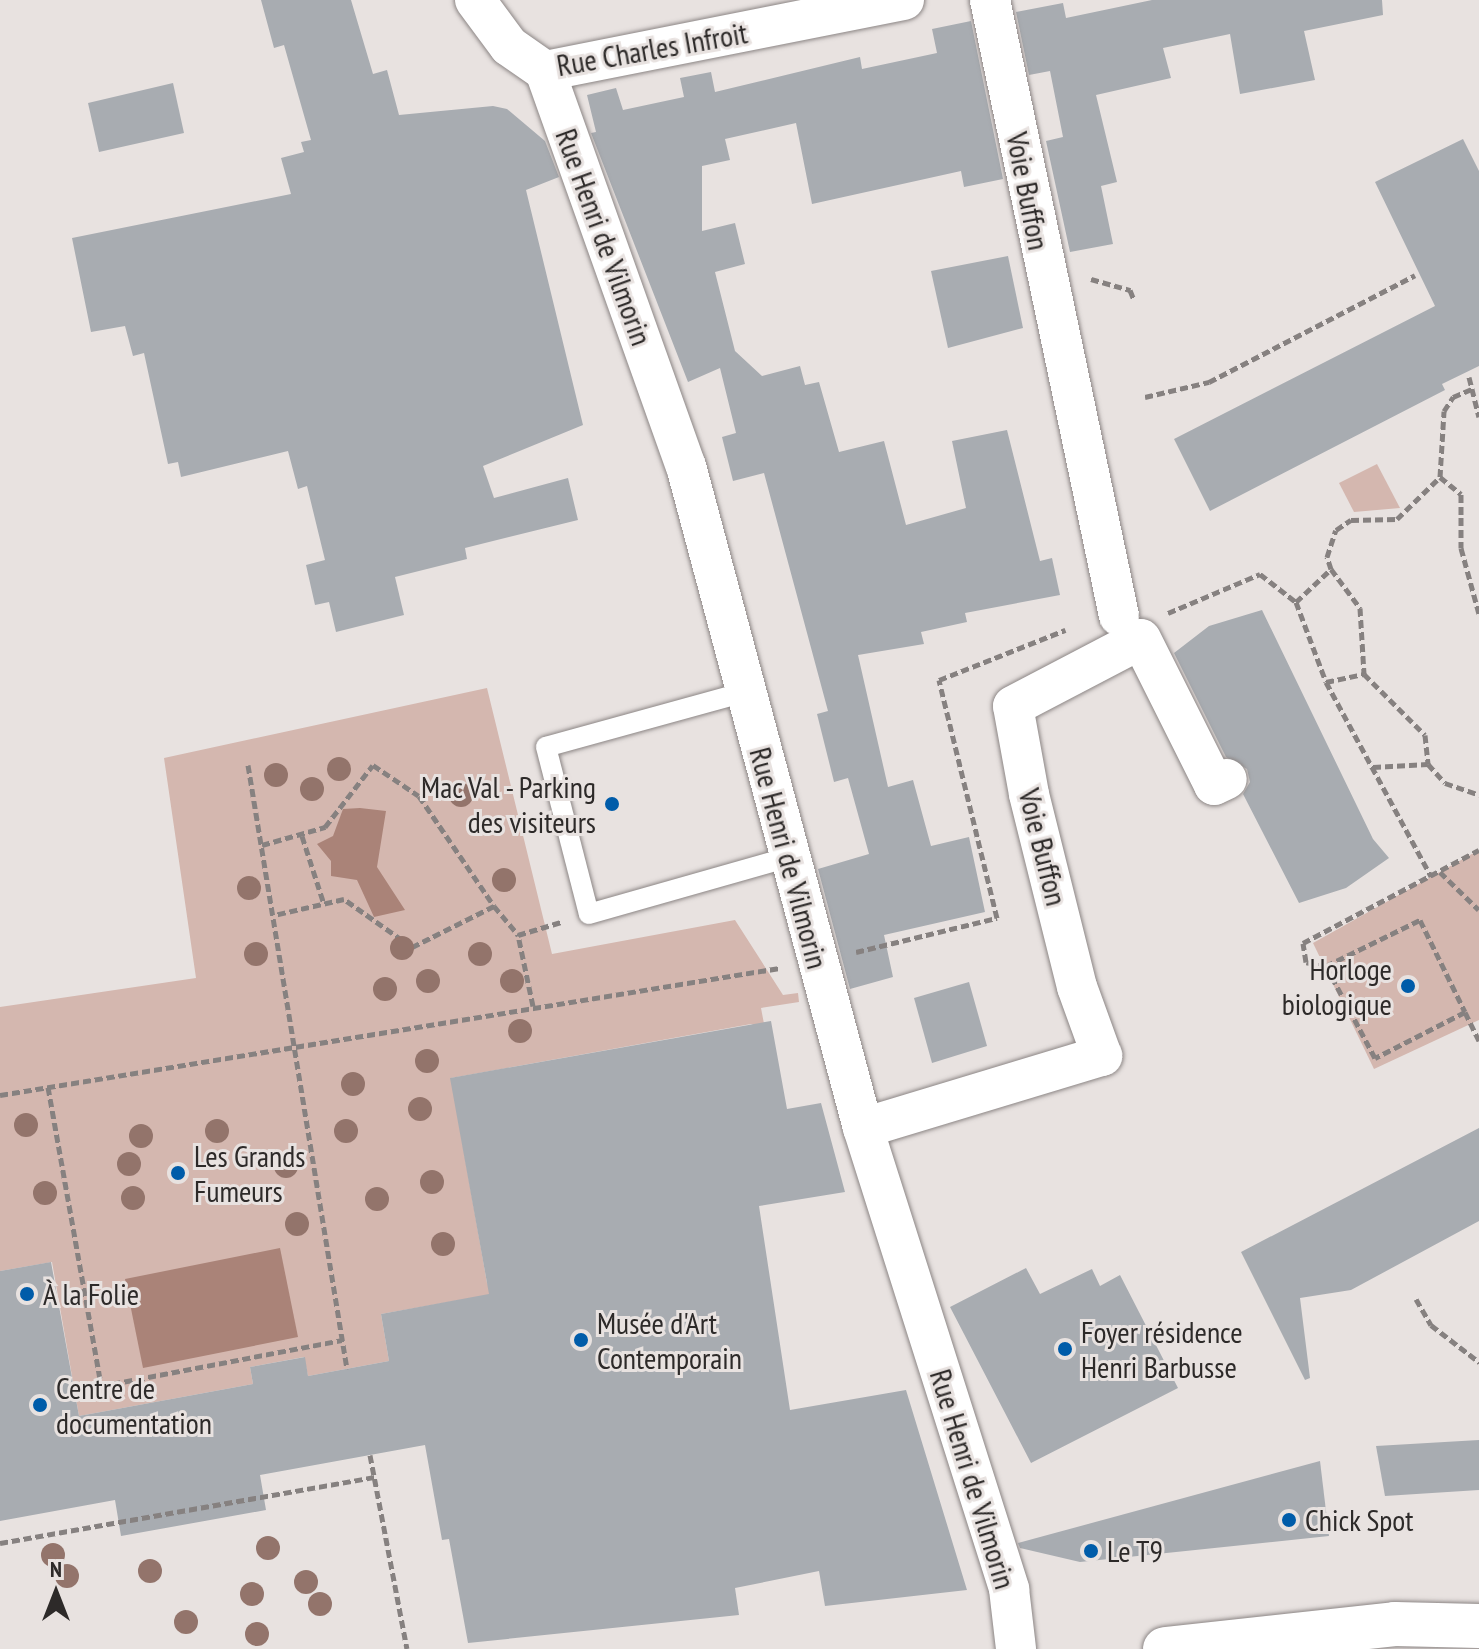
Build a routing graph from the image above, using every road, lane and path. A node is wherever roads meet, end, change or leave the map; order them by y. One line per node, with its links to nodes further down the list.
1 (475, 0): 4 (street, Rue Charles Infroit)
2 (904, 0): 4 (street, Rue Charles Infroit)
3 (990, 0): 14 (street, Voie Buffon)
4 (545, 71): 17 (street, Rue Henri de Vilmorin)
5 (1415, 275): 8 (path)
6 (1469, 377): 7 (path)
7 (1472, 389): 9 (path); 10 (path)
8 (1145, 397)
9 (1479, 417)
10 (1440, 477): 11 (path); 13 (path)
11 (1331, 569): 12 (path); 15 (path)
12 (1296, 602): 14 (path); 16 (path)
13 (1479, 614)
14 (1121, 624): 21 (street); 35 (path); 44 (street, Voie Buffon)
15 (1364, 674): 16 (path); 18 (path)
16 (1326, 682): 20 (path)
17 (745, 692): 26 (street, Rue Henri de Vilmorin); 32 (lane)
18 (1428, 764): 20 (path); 22 (path)
19 (248, 765): 24 (path)
20 (1373, 767): 28 (path)
21 (1227, 779)
22 (1479, 795)
23 (302, 836): 24 (path); 29 (path); 30 (path)
24 (262, 845): 33 (path)
25 (1479, 850): 27 (path)
26 (789, 857): 32 (lane); 35 (street, Rue Henri de Vilmorin)
27 (1440, 872): 28 (path); 31 (path)
28 (1431, 876): 36 (path)
29 (324, 904): 30 (path); 33 (path)
30 (494, 906): 34 (path)
31 (1479, 910)
32 (589, 914): 34 (path)
33 (274, 915): 41 (path)
34 (518, 935): 38 (path)
35 (816, 962): 44 (street, Rue Henri de Vilmorin)
36 (1326, 966): 39 (path); 39 (path)
37 (773, 969): 38 (path)
38 (533, 1006): 41 (path)
39 (1465, 1012): 40 (path)
40 (1479, 1041)
41 (295, 1048): 42 (path); 46 (path)
42 (48, 1087): 43 (path); 46 (path)
43 (0, 1095)
44 (863, 1128): 54 (street, Rue Henri de Vilmorin)
45 (1416, 1299): 47 (path)
46 (342, 1340): 48 (path)
47 (1479, 1362)
48 (347, 1369)
49 (370, 1455): 50 (path)
50 (375, 1477): 51 (path); 53 (path)
51 (0, 1543)
52 (1472, 1626): 55 (main road); 56 (main road)
53 (407, 1649)
54 (1016, 1649)
55 (1165, 1649)
56 (1388, 1649)

